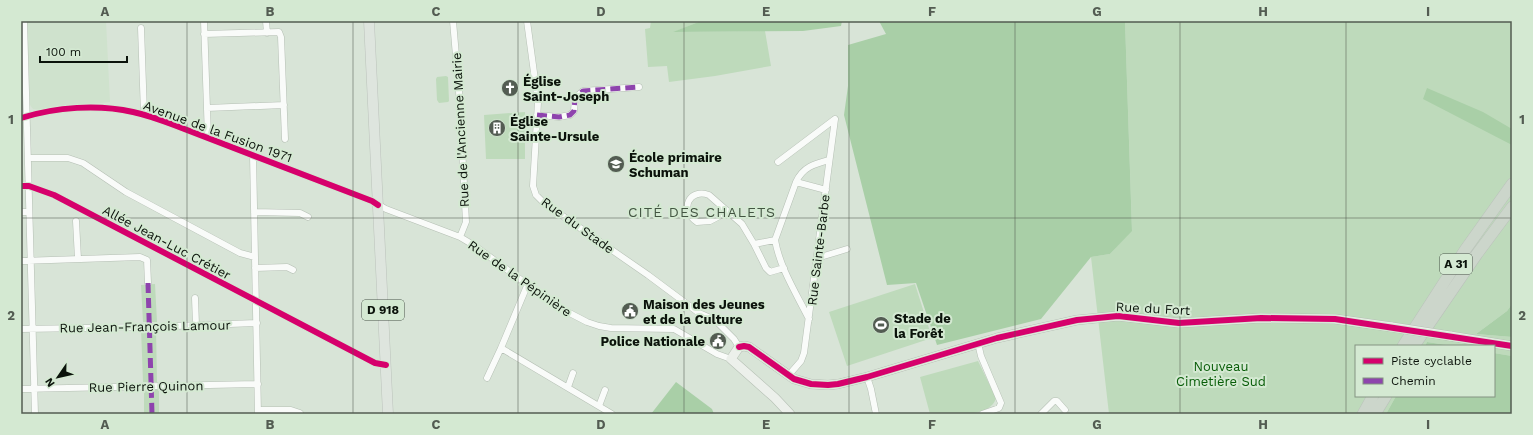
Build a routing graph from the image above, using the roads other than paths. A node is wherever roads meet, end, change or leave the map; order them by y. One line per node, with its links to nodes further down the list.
1 (24, 21): 10 (street)
2 (204, 21): 9 (street)
3 (266, 21): 8 (street)
4 (369, 21): 26 (main road, D 918)
5 (453, 21): 34 (street, Rue de l'Ancienne Mairie)
6 (527, 21): 15 (street, Rue du Stade)
7 (141, 28): 14 (street)
8 (267, 32): 9 (street); 12 (street)
9 (204, 34): 13 (street)
10 (23, 60): 16 (street)
11 (638, 87): 15 (street)
12 (284, 105): 13 (street); 18 (street)
13 (207, 108): 17 (street)
14 (144, 114): 16 (street, Avenue de la Fusion 1971); 17 (street, Avenue de la Fusion 1971)
15 (537, 115): 59 (street, Rue du Stade)
16 (24, 117): 20 (street)
17 (208, 138): 19 (street, Avenue de la Fusion 1971)
18 (284, 139)
19 (253, 155): 26 (street, Avenue de la Fusion 1971); 30 (street)
20 (28, 158): 29 (street); 38 (street)
21 (829, 160): 22 (street, Rue Sainte-Barbe); 23 (street); 25 (street, Rue Sainte-Barbe)
22 (778, 162)
23 (796, 182): 25 (street); 35 (street)
24 (1512, 184): 56 (highway, A 31)
25 (826, 190): 39 (street, Rue Sainte-Barbe)
26 (378, 205): 34 (street, Rue de la Pépinière); 62 (main road, D 918)
27 (1512, 207): 57 (highway, A 31)
28 (21, 212): 29 (street)
29 (29, 212): 41 (street)
30 (254, 212): 32 (street); 38 (street)
31 (727, 212): 31 (street); 36 (street)
32 (308, 217)
33 (76, 221): 40 (street)
34 (460, 237): 47 (street, Rue de la Pépinière)
35 (775, 240): 36 (street); 44 (street)
36 (754, 244): 44 (street)
37 (847, 249): 39 (street)
38 (255, 257): 43 (street)
39 (817, 258): 49 (street, Rue Sainte-Barbe)
40 (78, 259): 41 (street); 46 (street)
41 (31, 260): 42 (street); 54 (street)
42 (21, 261)
43 (255, 268): 45 (street); 50 (street)
44 (784, 268): 49 (street)
45 (293, 270)
46 (148, 283)
47 (527, 286): 60 (street); 61 (street, Rue de la Pépinière)
48 (195, 298): 52 (street)
49 (809, 320): 64 (street, Rue Sainte-Barbe)
50 (256, 323): 52 (street, Rue Jean-François Lamour); 67 (street)
51 (300, 324): 62 (street)
52 (196, 325): 54 (street, Rue Jean-François Lamour)
53 (21, 328): 54 (street, Rue Jean-François Lamour)
54 (33, 328): 70 (street)
55 (978, 343): 58 (street, Rue du Fort, bridge); 65 (street, Rue du Fort); 83 (street)
56 (1404, 345)
57 (1415, 345)
58 (1512, 346)
59 (738, 347): 61 (street); 64 (street, Rue du Fort)
60 (501, 348): 66 (street); 68 (street)
61 (731, 359): 81 (street)
62 (386, 366): 79 (main road, D 918)
63 (573, 373): 68 (street)
64 (788, 376): 65 (street, Rue du Fort)
65 (867, 377): 82 (street)
66 (487, 378)
67 (258, 384): 70 (street, Rue Pierre Quinon); 76 (street)
68 (568, 388): 74 (street)
69 (21, 389): 70 (street, Rue Pierre Quinon)
70 (34, 389): 78 (street)
71 (605, 390): 74 (street)
72 (1372, 397): 85 (highway)
73 (1385, 397): 86 (highway)
74 (600, 406): 80 (street)
75 (1065, 410): 84 (street)
76 (258, 412): 77 (street)
77 (300, 413)
78 (35, 414)
79 (388, 414)
80 (612, 414)
81 (790, 414)
82 (876, 414)
83 (982, 414)
84 (1041, 414)
85 (1362, 414)
86 (1376, 414)

